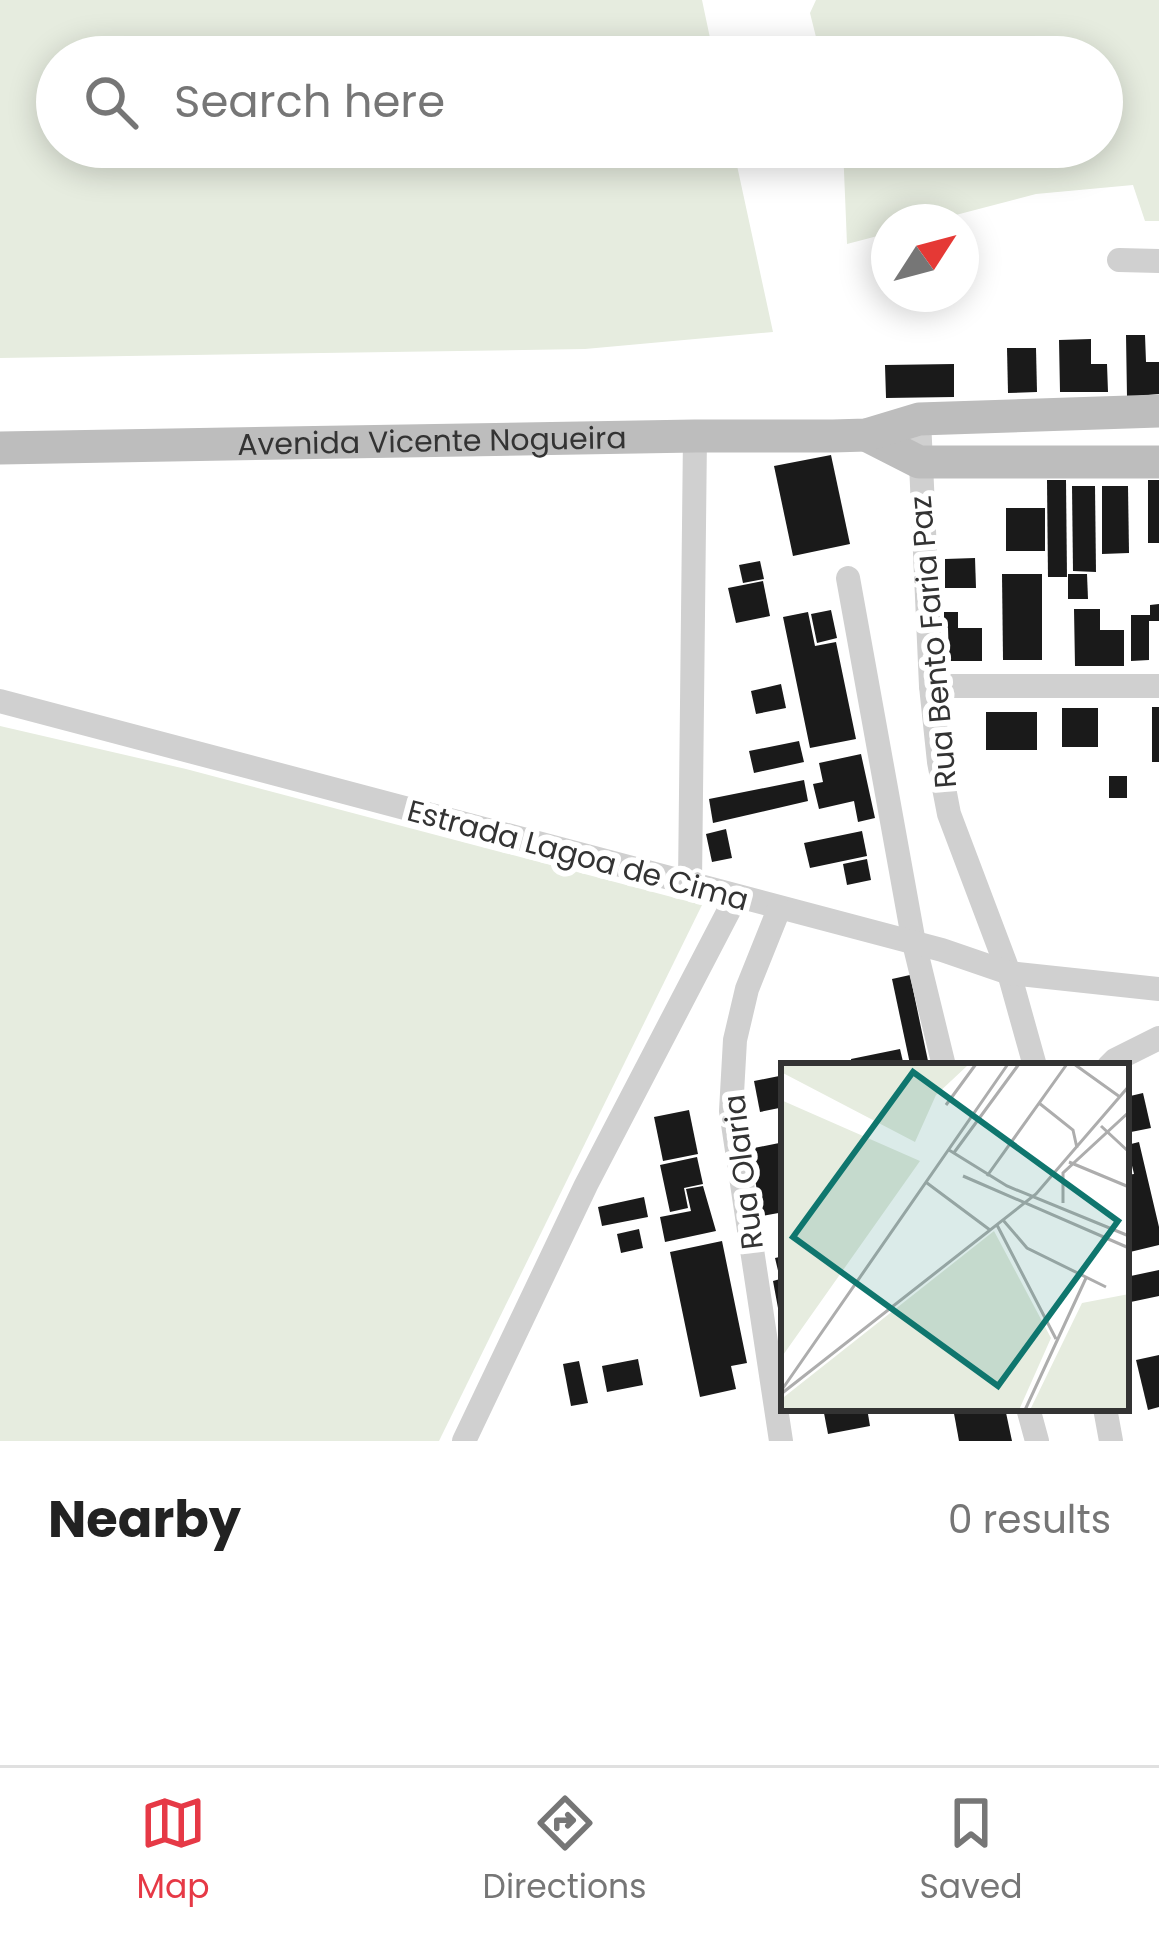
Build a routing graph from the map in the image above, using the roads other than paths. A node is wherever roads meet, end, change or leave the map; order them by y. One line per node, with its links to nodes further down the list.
1 (1118, 260): 2 (street)
2 (1159, 260)
3 (1159, 411): 4 (street, Avenida Vicente Nogueira)
4 (919, 419): 5 (street, Avenida Vicente Nogueira); 8 (street, Rua Bento Faria Paz)
5 (866, 435): 6 (street, Avenida Vicente Nogueira); 8 (street, Avenida Vicente Nogueira)
6 (695, 436): 7 (street, Avenida Vicente Nogueira); 14 (street)
7 (0, 448)
8 (919, 462): 9 (street, Avenida Vicente Nogueira); 11 (street, Rua Bento Faria Paz)
9 (1159, 462)
10 (848, 578): 17 (street)
11 (931, 686): 12 (street); 18 (street, Rua Bento Faria Paz)
12 (1159, 686)
13 (0, 701): 14 (street, Estrada Lagoa de Cima)
14 (690, 884): 15 (street, Estrada Lagoa de Cima)
15 (736, 897): 16 (street, Estrada Lagoa de Cima); 26 (street)
16 (779, 909): 17 (street, Estrada Lagoa de Cima); 27 (street, Rua Olaria)
17 (914, 943): 18 (street, Estrada Lagoa de Cima); 21 (street)
18 (1009, 973): 19 (street, Estrada Lagoa de Cima); 22 (street, Rua Bento Faria Paz)
19 (1159, 989)
20 (1159, 1038): 23 (street)
21 (943, 1063)
22 (1034, 1063)
23 (1112, 1063)
24 (1029, 1411): 28 (street)
25 (1106, 1411): 29 (street)
26 (464, 1441)
27 (782, 1441)
28 (1036, 1441)
29 (1111, 1441)

